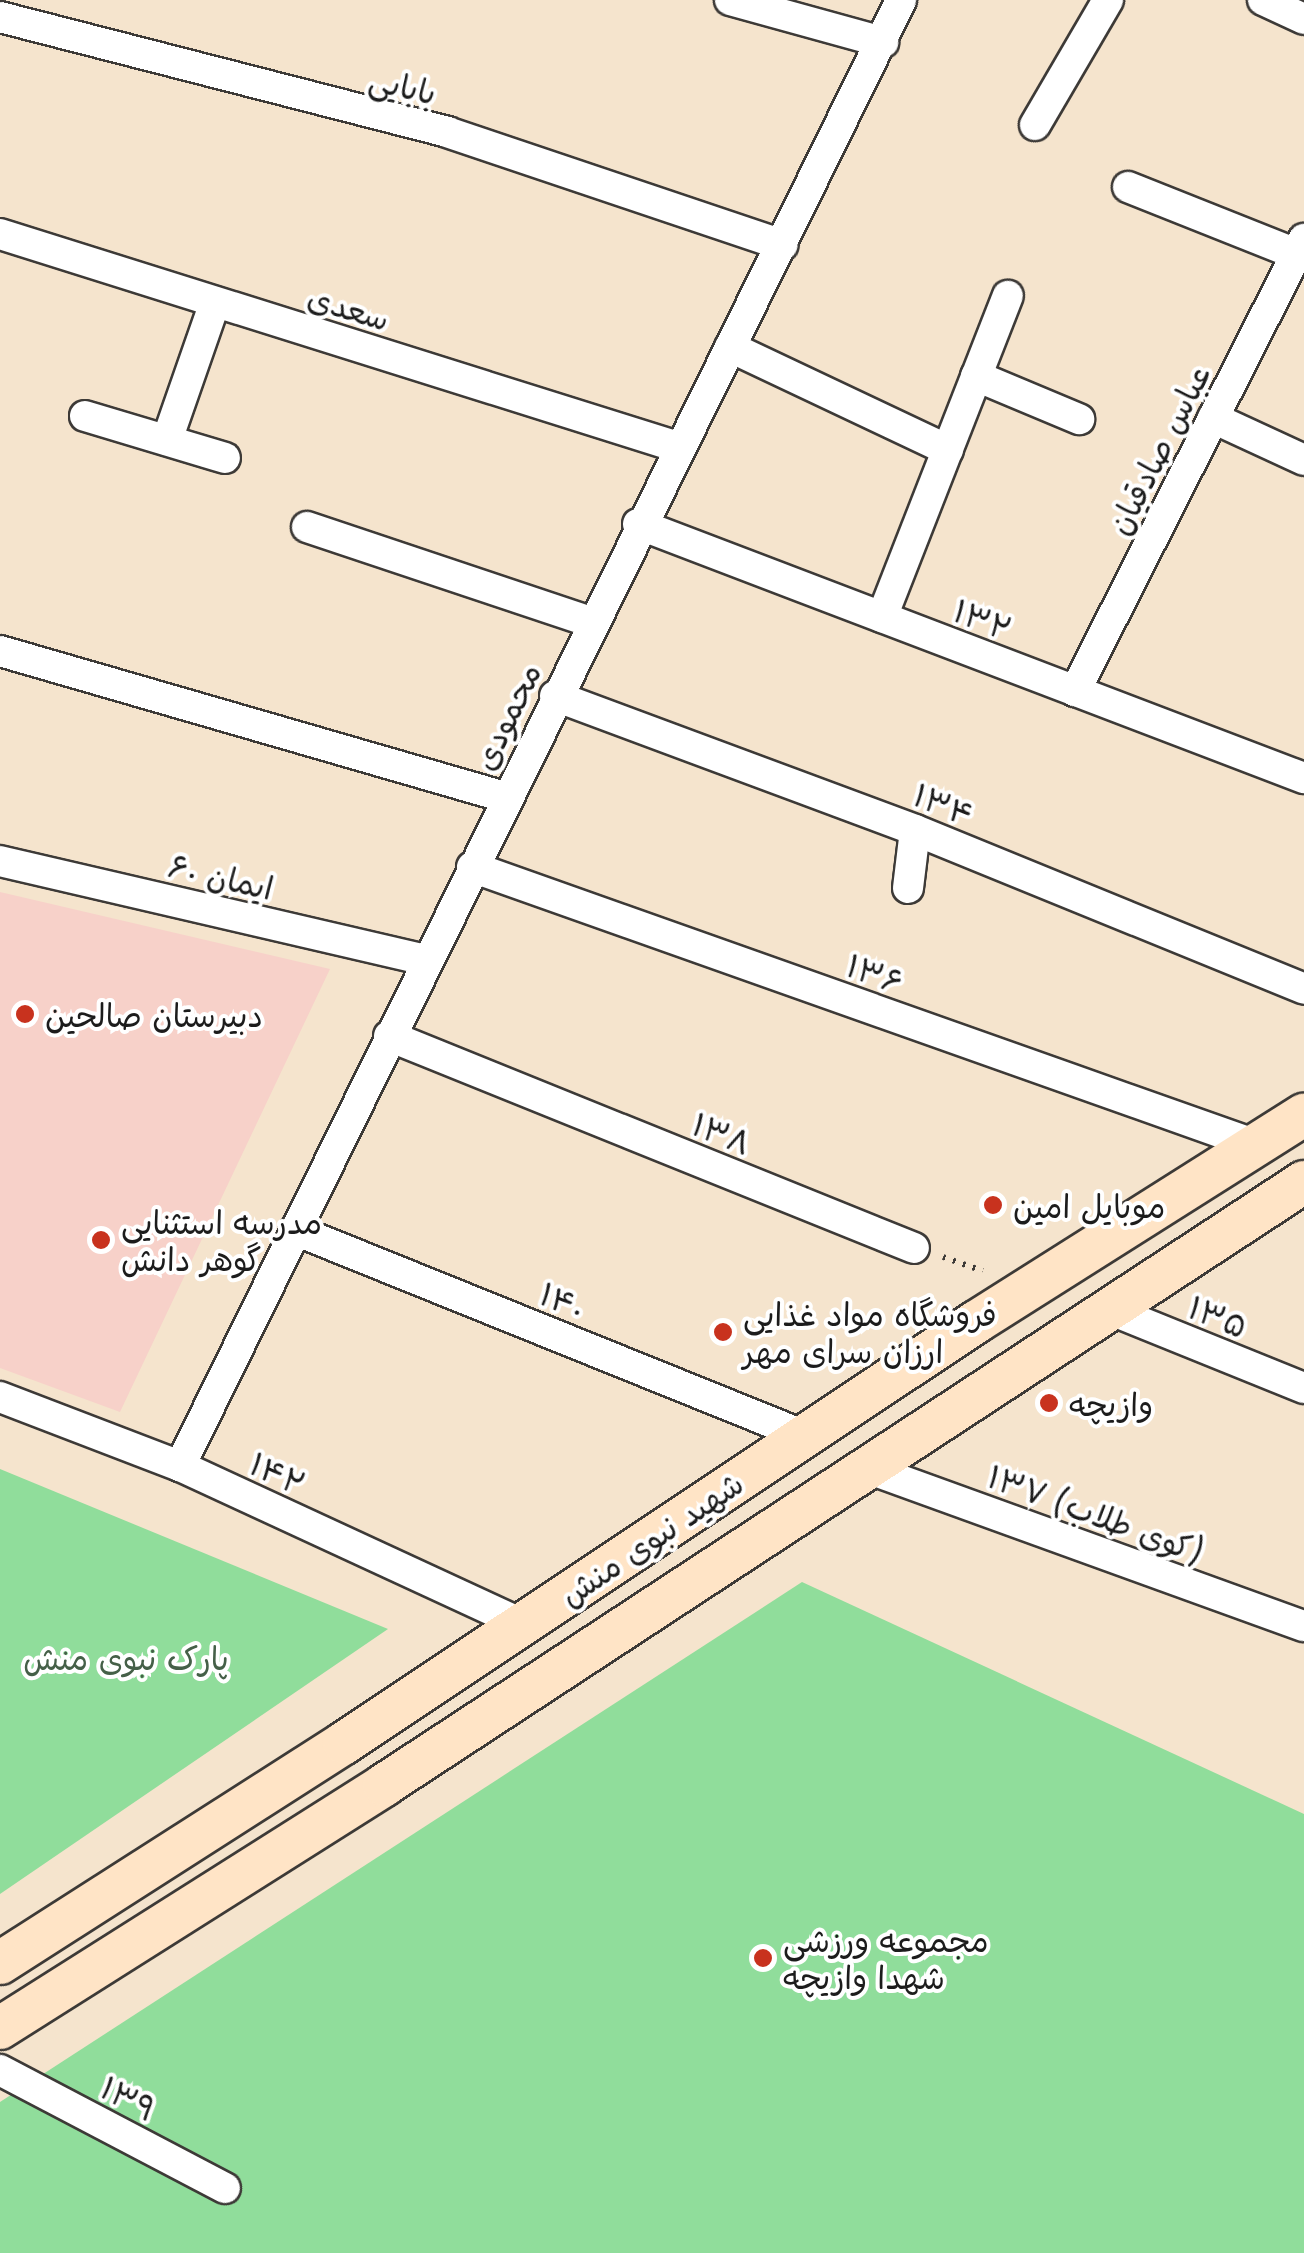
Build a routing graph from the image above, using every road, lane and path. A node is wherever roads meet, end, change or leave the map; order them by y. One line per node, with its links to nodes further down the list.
1 (730, 0): 7 (street)
2 (901, 0): 7 (street, محمودی)
3 (1108, 0): 8 (street)
4 (1263, 0): 6 (street)
5 (0, 17): 11 (street, بابایی)
6 (1304, 19)
7 (883, 42): 11 (street, محمودی)
8 (1035, 126)
9 (1128, 188): 12 (street)
10 (0, 234): 15 (street, سعدی)
11 (782, 245): 16 (street, محمودی)
12 (1300, 247): 13 (street, عباس صادقیان)
13 (1291, 295): 19 (street, عباس صادقیان)
14 (1008, 296): 17 (street)
15 (215, 302): 21 (street); 22 (street, سعدی)
16 (730, 347): 22 (street, محمودی); 23 (street)
17 (976, 376): 20 (street); 23 (street)
18 (85, 416): 21 (street)
19 (1213, 418): 25 (street); 31 (street, عباس صادقیان)
20 (1079, 419)
21 (167, 440): 24 (street)
22 (678, 447): 26 (street, محمودی)
23 (948, 450): 28 (street)
24 (225, 458)
25 (1304, 460)
26 (638, 524): 28 (street, ۱۳۲); 29 (street, محمودی)
27 (307, 527): 29 (street)
28 (882, 617): 31 (street, ۱۳۲)
29 (591, 622): 32 (street, محمودی)
30 (0, 651): 34 (street)
31 (1075, 691): 33 (street, ۱۳۲)
32 (555, 696): 34 (street, محمودی); 35 (street, ۱۳۴)
33 (1304, 778)
34 (505, 797): 37 (street, محمودی)
35 (915, 830): 38 (street); 40 (street, ۱۳۴)
36 (0, 861): 39 (street, ایمان ۶۰)
37 (472, 868): 39 (street, محمودی); 43 (street, ۱۳۶)
38 (908, 888)
39 (426, 960): 41 (street, محمودی)
40 (1304, 989)
41 (390, 1036): 45 (street, محمودی); 46 (street, ۱۳۸)
42 (1304, 1115): 43 (main road, شهید نبوی منش)
43 (1256, 1145): 47 (main road, شهید نبوی منش)
44 (1303, 1183): 48 (main road, شهید نبوی منش)
45 (295, 1230): 51 (street, ۱۴۰); 52 (street, محمودی)
46 (914, 1248): 47 (path)
47 (1032, 1286): 51 (main road, شهید نبوی منش)
48 (1106, 1308): 49 (street, ۱۳۵); 53 (main road, شهید نبوی منش)
49 (1304, 1388)
50 (0, 1398): 52 (street, ۱۴۲)
51 (805, 1436): 54 (main road, شهید نبوی منش)
52 (180, 1466): 54 (street, ۱۴۲)
53 (864, 1466): 55 (street, ۱۳۷ (کوی طلاب)); 57 (main road, شهید نبوی منش)
54 (522, 1624): 56 (main road, شهید نبوی منش)
55 (1304, 1626)
56 (0, 1963)
57 (0, 2028)
58 (0, 2070): 59 (street, ۱۳۹)
59 (225, 2188)

